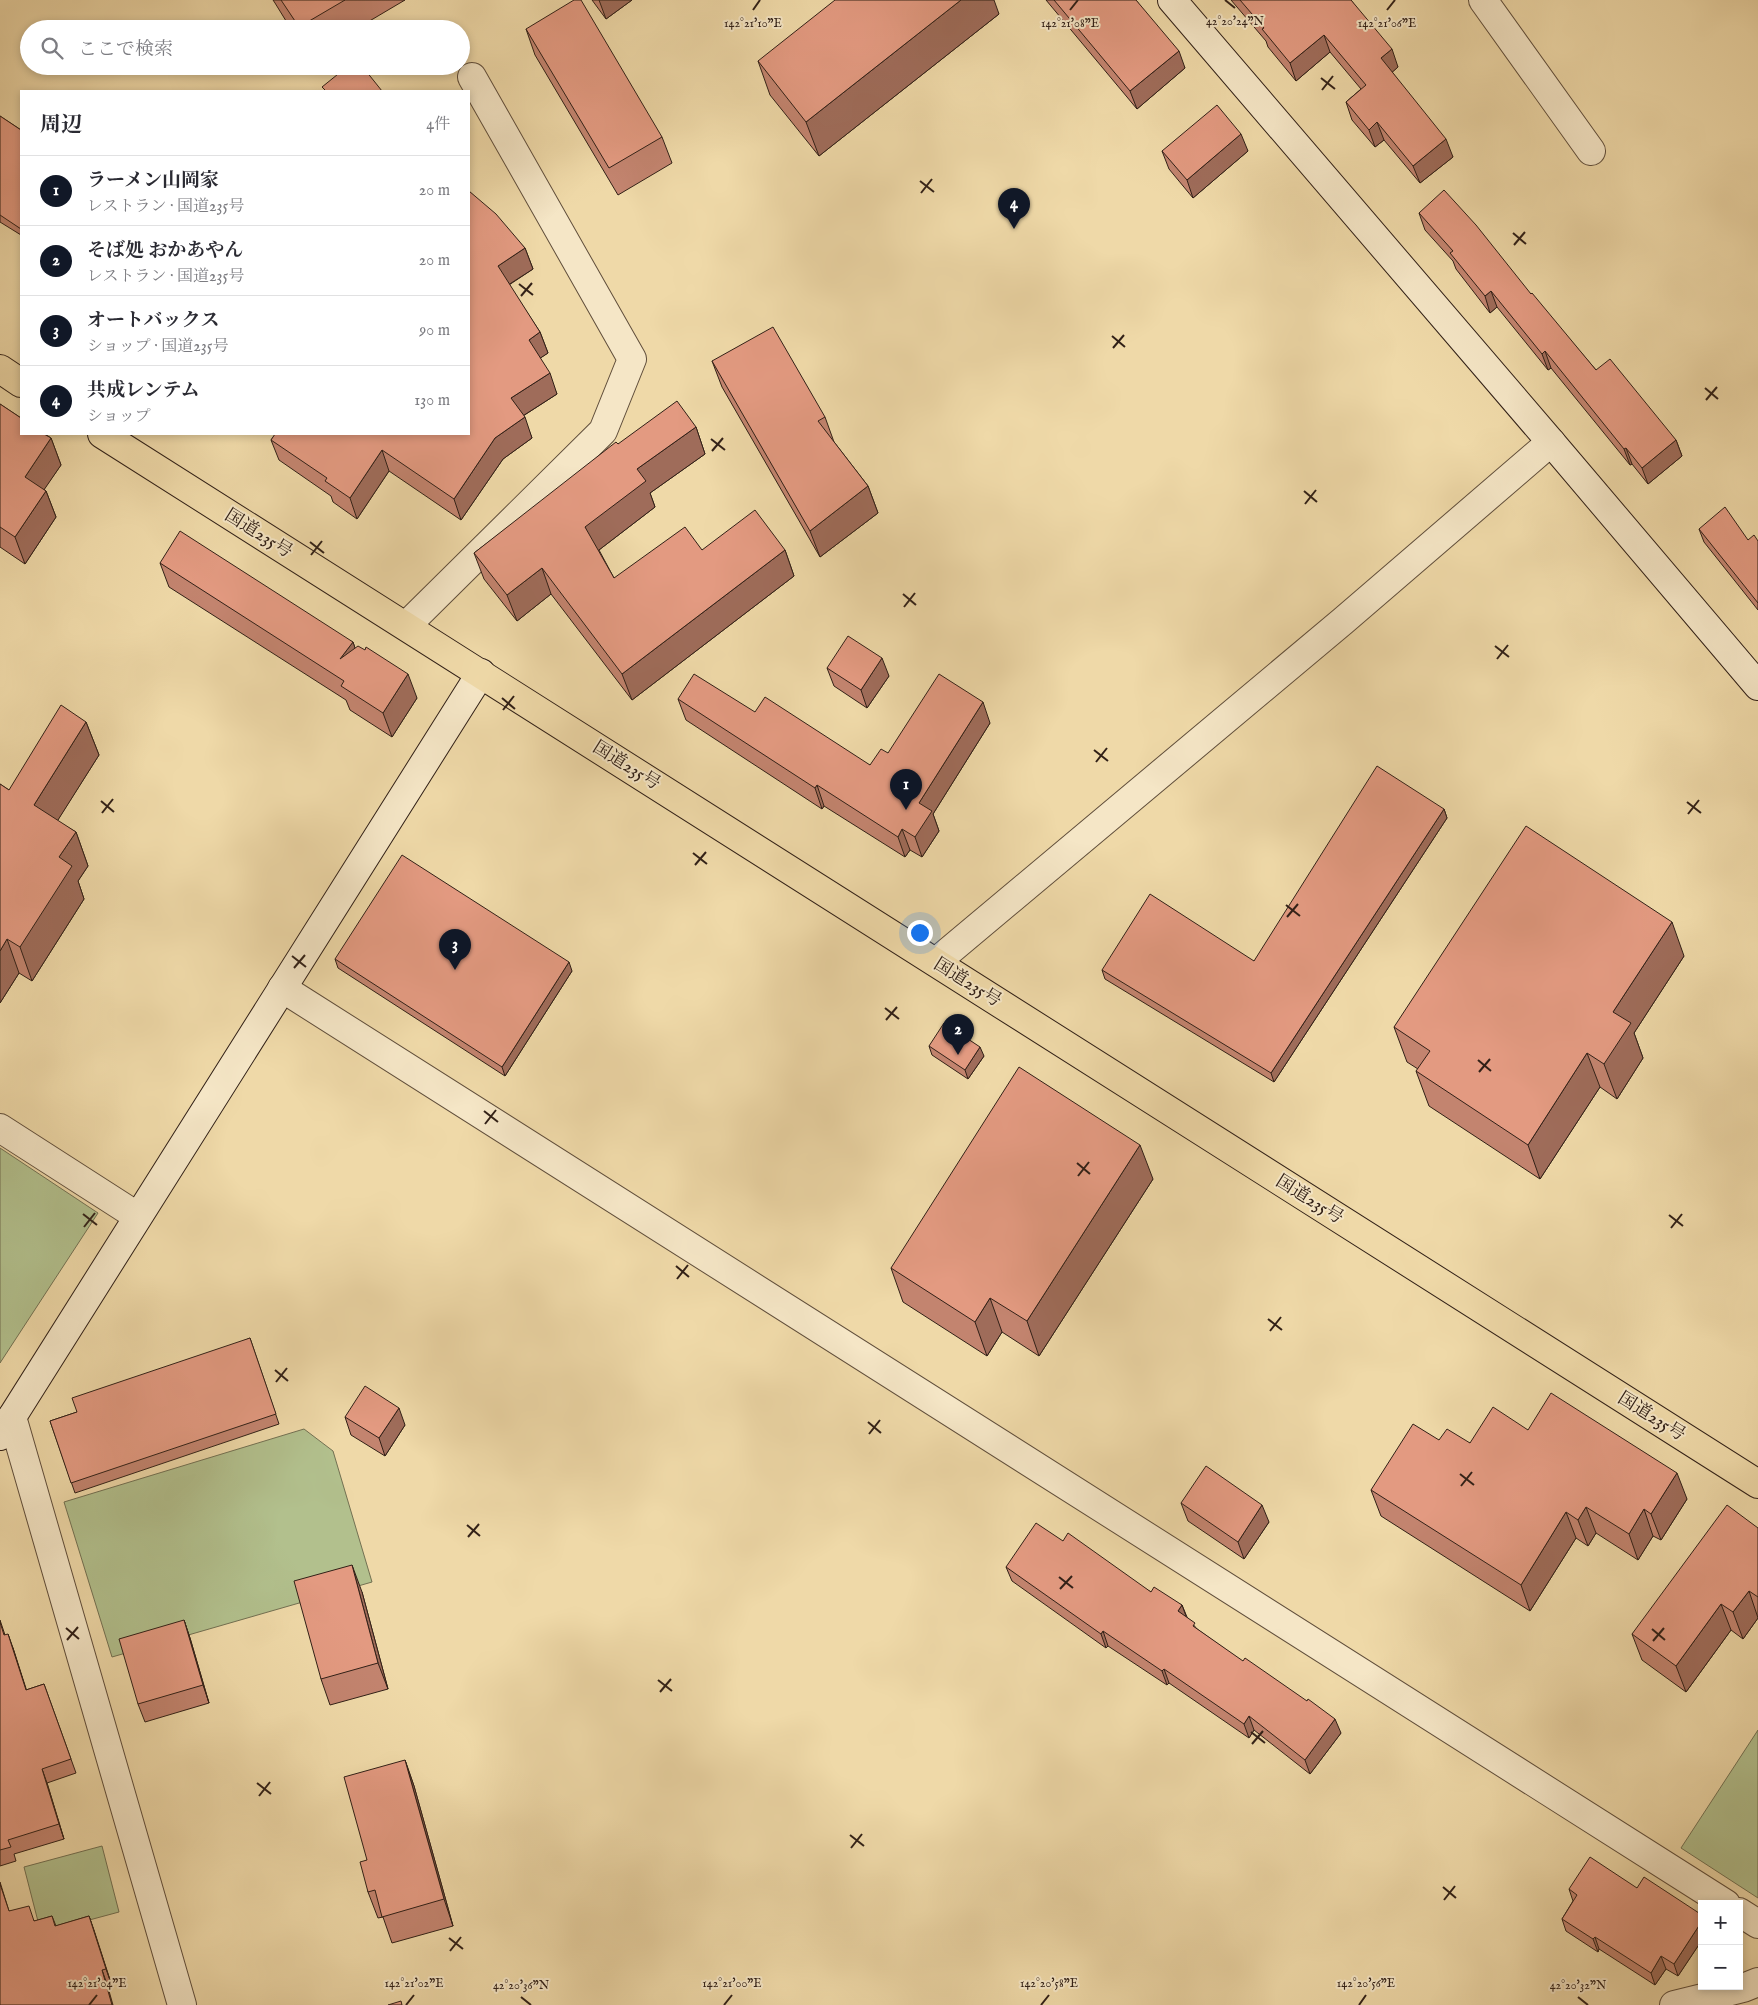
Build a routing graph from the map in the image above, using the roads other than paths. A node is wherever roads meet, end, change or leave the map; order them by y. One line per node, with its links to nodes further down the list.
1 (1172, 0): 8 (street)
2 (1483, 0): 4 (street)
3 (472, 77): 9 (street)
4 (1591, 151)
5 (0, 369): 6 (highway)
6 (20, 382)
7 (104, 435): 9 (highway, 国道235号)
8 (1551, 442): 11 (street); 12 (street)
9 (406, 626): 10 (highway, 国道235号)
10 (481, 674): 12 (highway, 国道235号); 13 (street)
11 (1758, 686)
12 (936, 962): 17 (highway, 国道235号)
13 (282, 988): 15 (street); 18 (street)
14 (0, 1128): 15 (street)
15 (137, 1216): 16 (street)
16 (6, 1427): 22 (street)
17 (1758, 1484)
18 (1720, 1900)
19 (1743, 1915): 20 (street)
20 (1758, 1924)
21 (1758, 1982): 23 (street)
22 (182, 2005)
23 (1674, 2005)

